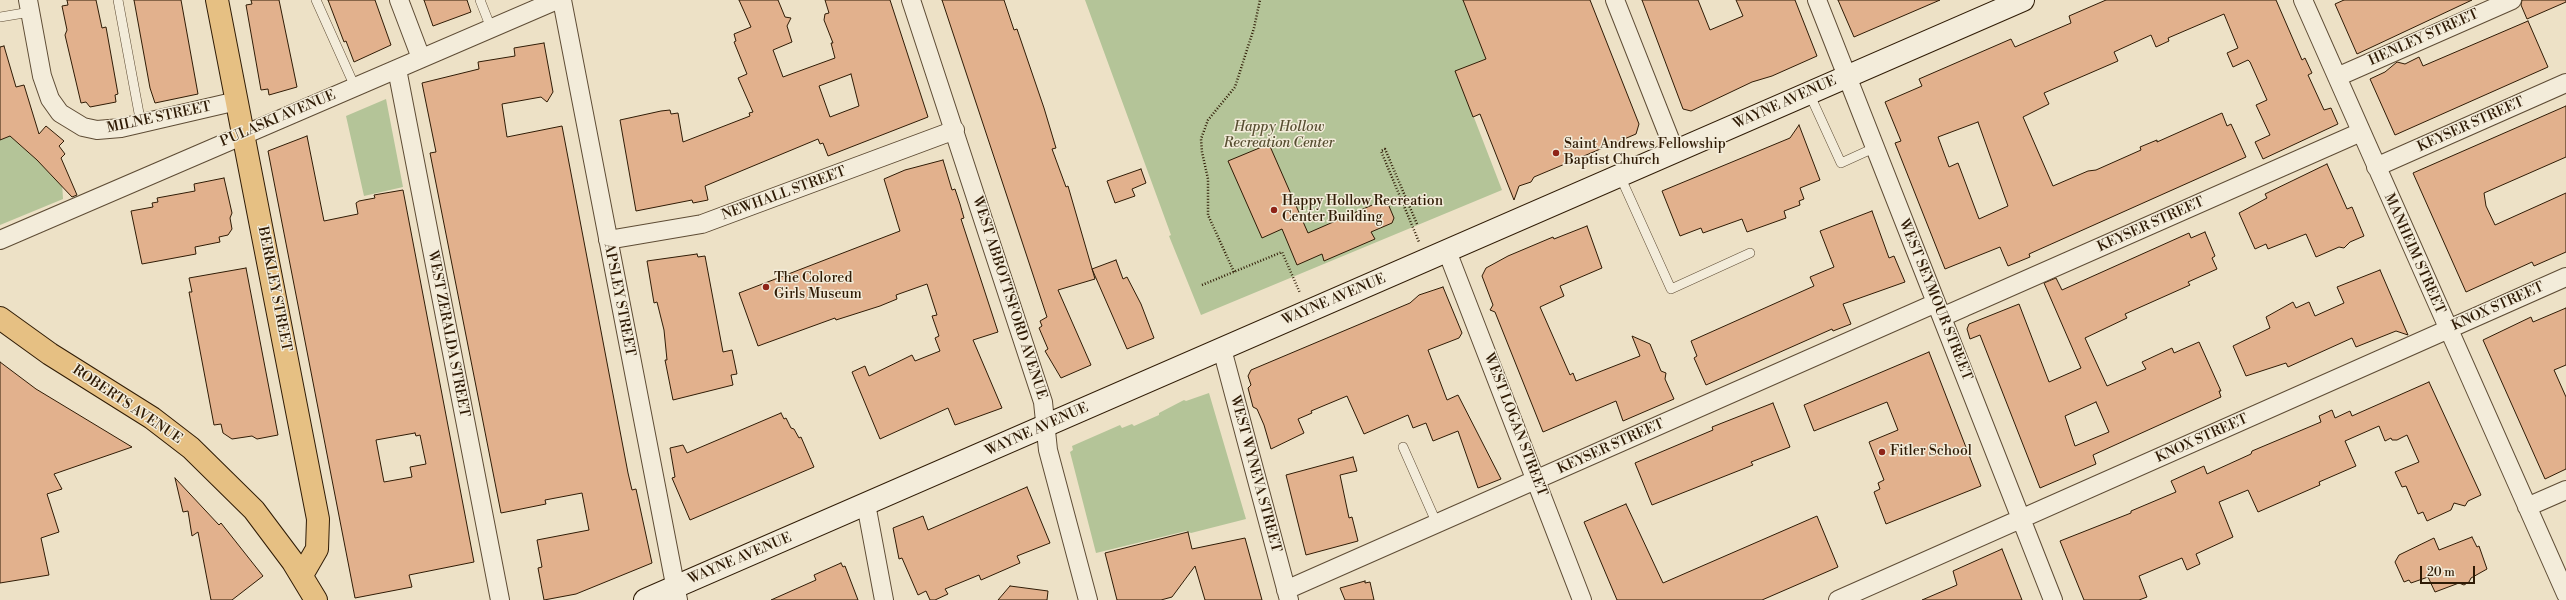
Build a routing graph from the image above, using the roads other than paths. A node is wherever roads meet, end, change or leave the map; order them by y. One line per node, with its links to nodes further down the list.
1 (118, 0): 25 (lane)
2 (217, 0): 24 (main road, BERKLEY STREET)
3 (316, 0): 22 (lane)
4 (399, 0): 17 (street)
5 (480, 0): 16 (lane)
6 (557, 0): 16 (street, PULASKI AVENUE)
7 (562, 0): 34 (street, APSLEY STREET)
8 (911, 0): 26 (street, WEST ABBOTTSFORD AVENUE)
9 (1615, 0): 30 (street)
10 (1817, 0): 19 (street, WEST SEYMOUR STREET)
11 (2023, 0): 19 (main road, WAYNE AVENUE)
12 (2303, 0): 20 (street, MANHEIM STREET)
13 (2512, 0): 20 (street, HENLEY STREET)
14 (29, 6): 15 (lane); 25 (street, MILNE STREET)
15 (0, 17)
16 (491, 28): 17 (street, PULASKI AVENUE)
17 (421, 58): 18 (street, PULASKI AVENUE)
18 (397, 69): 22 (street, PULASKI AVENUE); 55 (street, WEST ZERALDA STREET)
19 (1848, 76): 23 (main road, WAYNE AVENUE); 29 (street, WEST SEYMOUR STREET)
20 (2337, 77): 27 (street, MANHEIM STREET)
21 (2566, 83): 31 (street, KEYSER STREET)
22 (354, 87): 28 (street, PULASKI AVENUE)
23 (1809, 93): 29 (lane); 30 (main road, WAYNE AVENUE)
24 (237, 101): 25 (street, MILNE STREET); 28 (main road, BERKLEY STREET)
25 (141, 124)
26 (955, 130): 34 (street, NEWHALL STREET); 42 (street, WEST ABBOTTSFORD AVENUE)
27 (2360, 132): 31 (street, MANHEIM STREET); 38 (street, KEYSER STREET)
28 (243, 134): 33 (street, PULASKI AVENUE); 50 (main road, BERKLEY STREET)
29 (1874, 148): 38 (street, WEST SEYMOUR STREET)
30 (1675, 152): 32 (main road, WAYNE AVENUE)
31 (2376, 167): 40 (street, MANHEIM STREET)
32 (1620, 176): 35 (main road, WAYNE AVENUE); 36 (lane)
33 (0, 240)
34 (608, 240): 51 (street, APSLEY STREET)
35 (1447, 251): 41 (main road, WAYNE AVENUE); 44 (street, WEST LOGAN STREET)
36 (1750, 253)
37 (2566, 277): 40 (street, KNOX STREET)
38 (1939, 310): 44 (street, KEYSER STREET); 48 (street, WEST SEYMOUR STREET)
39 (0, 318): 50 (main road, ROBERTS AVENUE)
40 (2447, 330): 47 (street, MANHEIM STREET); 48 (street, KNOX STREET)
41 (1222, 349): 42 (main road, WAYNE AVENUE); 53 (street, WEST WYNEVA STREET)
42 (1046, 426): 46 (main road, WAYNE AVENUE); 58 (street, WEST ABBOTTSFORD AVENUE)
43 (1403, 447): 49 (lane)
44 (1536, 480): 49 (street, KEYSER STREET); 59 (street, WEST LOGAN STREET)
45 (2566, 490): 47 (street)
46 (866, 504): 51 (main road, WAYNE AVENUE); 57 (street)
47 (2527, 507): 52 (street, MANHEIM STREET)
48 (2021, 519): 60 (street, KNOX STREET); 61 (street, WEST SEYMOUR STREET)
49 (1437, 524): 53 (street, KEYSER STREET)
50 (302, 575): 54 (main road, ROBERTS AVENUE)
51 (676, 593): 56 (main road, WAYNE AVENUE)
52 (2566, 594)
53 (1287, 595)
54 (316, 600)
55 (500, 600)
56 (645, 600)
57 (884, 600)
58 (1088, 600)
59 (1582, 600)
60 (1838, 600)
61 (2053, 600)

